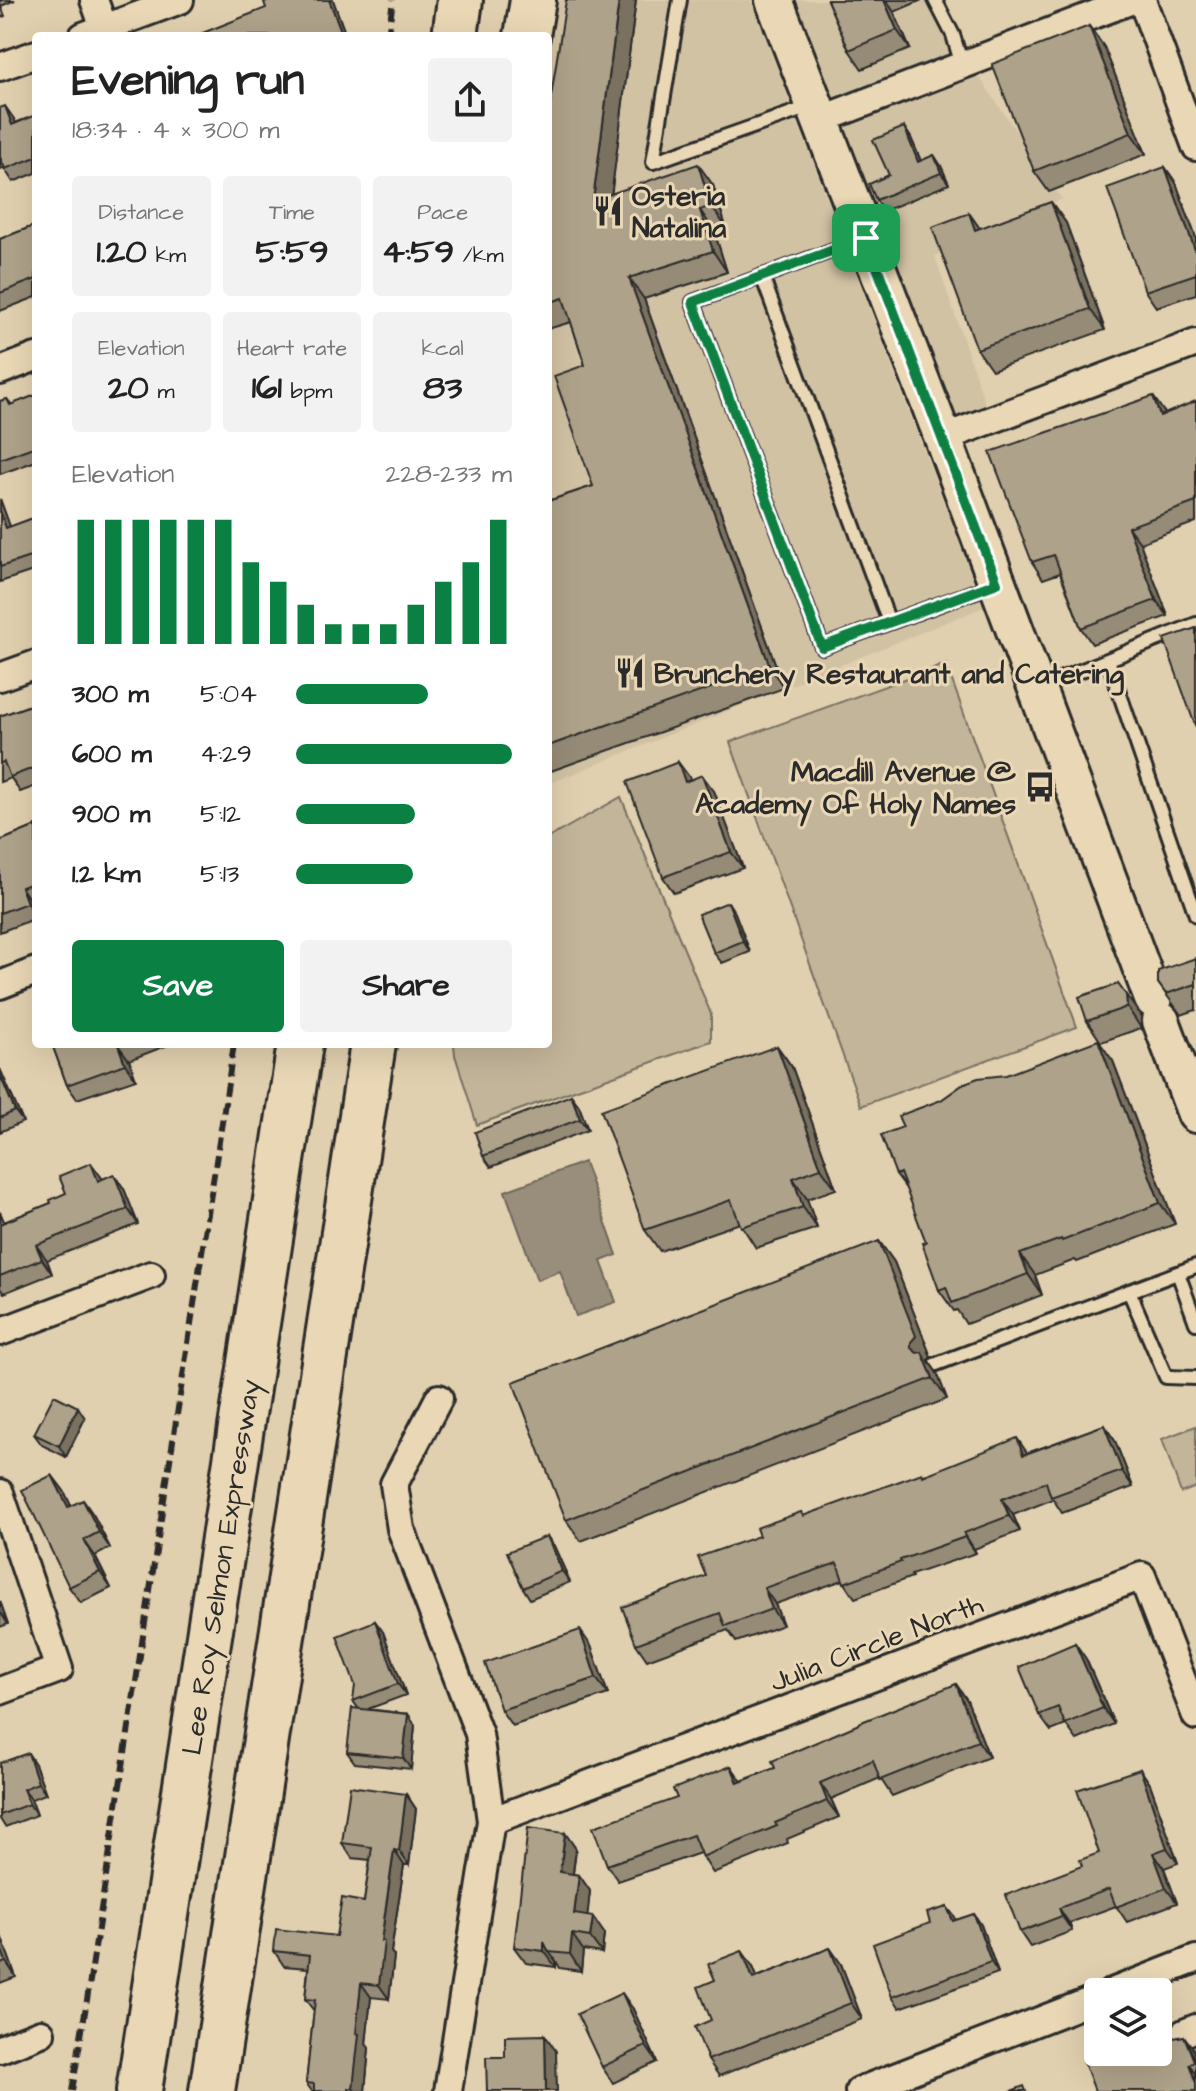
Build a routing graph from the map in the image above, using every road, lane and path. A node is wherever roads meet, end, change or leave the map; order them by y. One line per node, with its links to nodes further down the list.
1 (94, 0): 10 (street)
2 (180, 0): 11 (street)
3 (460, 0): 12 (highway)
4 (533, 0): 13 (highway)
5 (680, 0): 17 (lane)
6 (774, 0): 17 (street)
7 (935, 0): 15 (lane)
8 (1132, 0): 15 (street)
9 (1142, 0): 18 (street)
10 (98, 32)
11 (100, 32)
12 (456, 32)
13 (528, 32)
14 (32, 55): 16 (street)
15 (962, 65): 17 (street)
16 (0, 67)
17 (817, 112): 19 (street)
18 (1195, 143)
19 (866, 238): 20 (lane); 24 (street)
20 (762, 276): 26 (lane); 26 (lane)
21 (1196, 343): 24 (street)
22 (32, 359): 23 (street)
23 (0, 371)
24 (943, 438): 25 (street)
25 (997, 583): 26 (lane); 31 (street)
26 (889, 622)
27 (1196, 624): 28 (lane)
28 (1108, 660): 31 (lane); 32 (lane)
29 (32, 665): 30 (street)
30 (0, 677)
31 (1037, 689): 37 (street)
32 (1196, 915)
33 (32, 973): 34 (street)
34 (0, 985)
35 (299, 1048): 56 (highway, Lee Roy Selmon Expressway)
36 (372, 1048): 57 (highway)
37 (1194, 1102)
38 (1196, 1266): 39 (lane)
39 (1178, 1273): 41 (lane); 42 (lane)
40 (151, 1275): 43 (street)
41 (1129, 1291): 44 (lane); 45 (lane)
42 (1196, 1323)
43 (0, 1332)
44 (934, 1365)
45 (1196, 1378)
46 (439, 1398): 50 (street)
47 (0, 1493): 48 (street)
48 (0, 1691)
49 (1196, 1716): 50 (street, Julia Circle North)
50 (491, 1821): 58 (street)
51 (1196, 1959): 52 (street)
52 (1148, 1978)
53 (1084, 2003): 59 (street)
54 (41, 2033): 55 (street)
55 (0, 2049)
56 (139, 2091)
57 (212, 2091)
58 (448, 2091)
59 (859, 2091)

